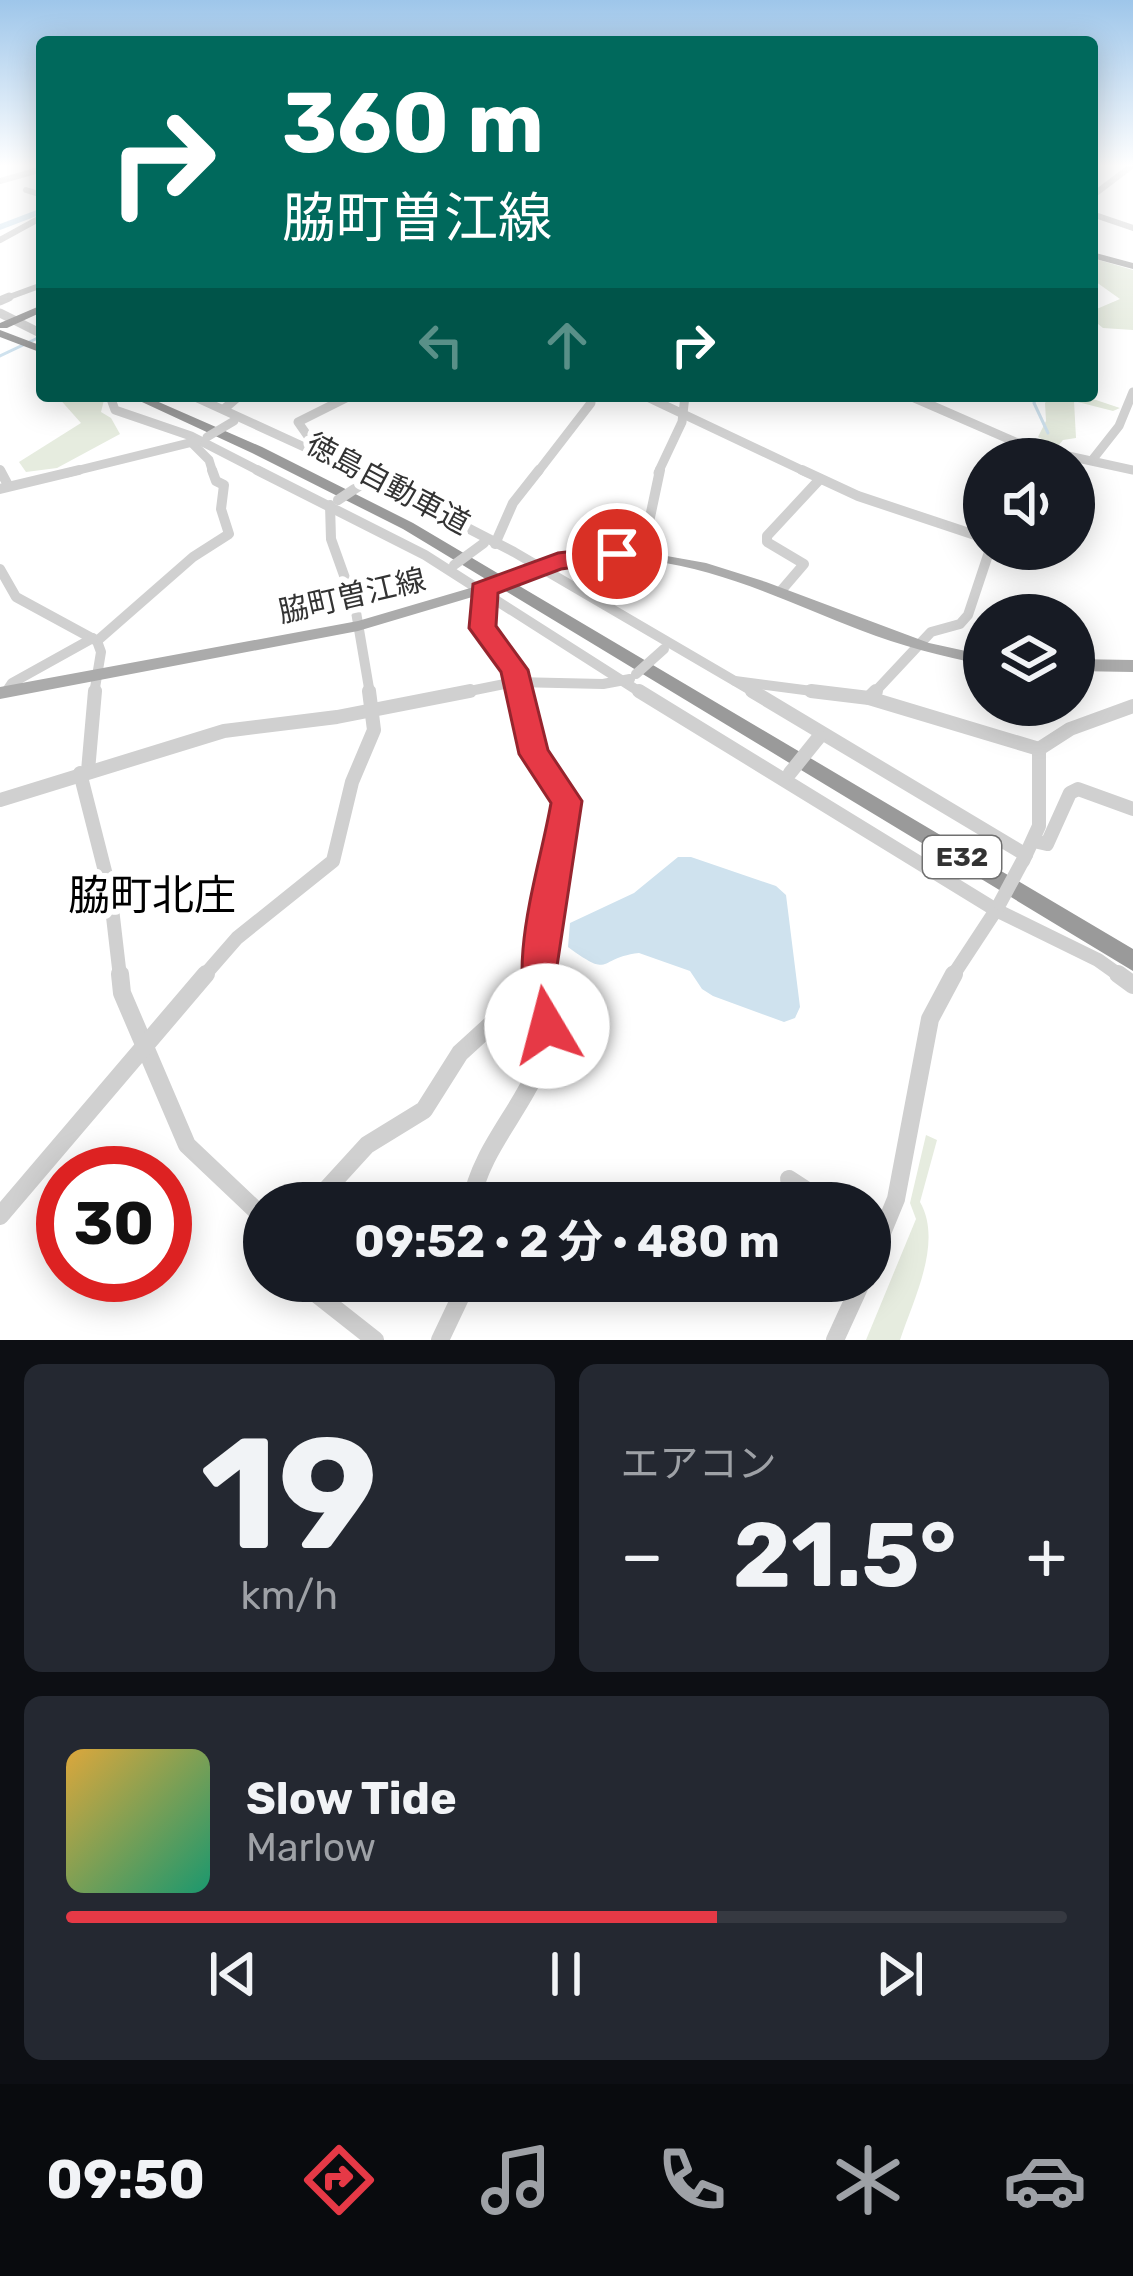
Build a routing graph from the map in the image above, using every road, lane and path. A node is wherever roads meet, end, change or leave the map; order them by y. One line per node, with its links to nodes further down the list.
1 (1098, 257): 2 (main road)
2 (1133, 266)
3 (36, 287): 4 (street)
4 (0, 301)
5 (36, 311): 7 (highway)
6 (0, 313): 7 (street)
7 (16, 320): 8 (street); 9 (highway)
8 (36, 331)
9 (1, 335): 10 (highway); 11 (highway)
10 (36, 351)
11 (36, 352)
12 (1133, 392): 29 (street)
13 (114, 402): 27 (street)
14 (149, 402): 63 (highway, 徳島自動車道 / E32)
15 (167, 402): 63 (highway, 徳島自動車道 / E32)
16 (207, 402): 23 (street)
17 (232, 402): 23 (street)
18 (338, 402): 28 (street)
19 (591, 402): 38 (street)
20 (660, 402): 24 (street)
21 (685, 402): 24 (street)
22 (924, 402): 26 (street)
23 (224, 409): 25 (street)
24 (684, 412): 34 (street); 39 (street)
25 (238, 419): 27 (street, bridge); 28 (street)
26 (1008, 438)
27 (200, 440): 35 (street); 36 (street); 47 (street)
28 (310, 449): 33 (street)
29 (1095, 456)
30 (1095, 460): 32 (street)
31 (0, 470): 35 (street)
32 (1133, 470)
33 (368, 479): 36 (street, bridge); 38 (street)
34 (820, 479): 37 (street); 45 (street)
35 (4, 487)
36 (334, 502): 40 (street); 46 (street)
37 (963, 529)
38 (489, 542): 40 (street, bridge); 42 (street)
39 (642, 555): 42 (main road, 脇町曽江線); 45 (main road, 脇町曽江線)
40 (451, 567): 44 (street)
41 (0, 568): 47 (street)
42 (536, 568): 44 (main road, 脇町曽江線, bridge); 49 (street)
43 (983, 570): 48 (street)
44 (484, 590): 46 (main road, 脇町曽江線); 54 (street); 56 (street)
45 (780, 592): 48 (main road, 脇町曽江線)
46 (358, 626): 53 (main road, 脇町曽江線); 60 (street)
47 (95, 640): 53 (street); 57 (street)
48 (919, 645): 50 (main road, 脇町曽江線); 58 (street)
49 (667, 646): 54 (street, bridge); 55 (street)
50 (963, 655)
51 (1095, 665): 52 (main road)
52 (1133, 666)
53 (98, 675): 57 (main road, 脇町曽江線); 64 (street)
54 (632, 678): 56 (street); 63 (street)
55 (734, 681): 58 (street); 61 (street)
56 (514, 682): 60 (street); 71 (street)
57 (3, 693)
58 (869, 698): 62 (street)
59 (1133, 706): 62 (street)
60 (374, 709): 64 (street); 72 (street)
61 (821, 735): 63 (street, bridge); 67 (street)
62 (1040, 749): 67 (street)
63 (788, 770): 68 (street); 69 (highway, 徳島自動車道 / E32)
64 (84, 772): 65 (street); 72 (street)
65 (0, 800)
66 (1133, 809): 67 (street)
67 (1028, 853): 68 (street, bridge)
68 (998, 907): 70 (street); 78 (street)
69 (1133, 961)
70 (1133, 985)
71 (543, 1001): 74 (street); 75 (street)
72 (145, 1047): 77 (street); 79 (street)
73 (789, 1179): 76 (street)
74 (333, 1182)
75 (478, 1182)
76 (794, 1182)
77 (243, 1198)
78 (891, 1207)
79 (0, 1216)
80 (327, 1302): 83 (street)
81 (458, 1302): 84 (street)
82 (852, 1302): 85 (street)
83 (375, 1340)
84 (440, 1340)
85 (835, 1340)

